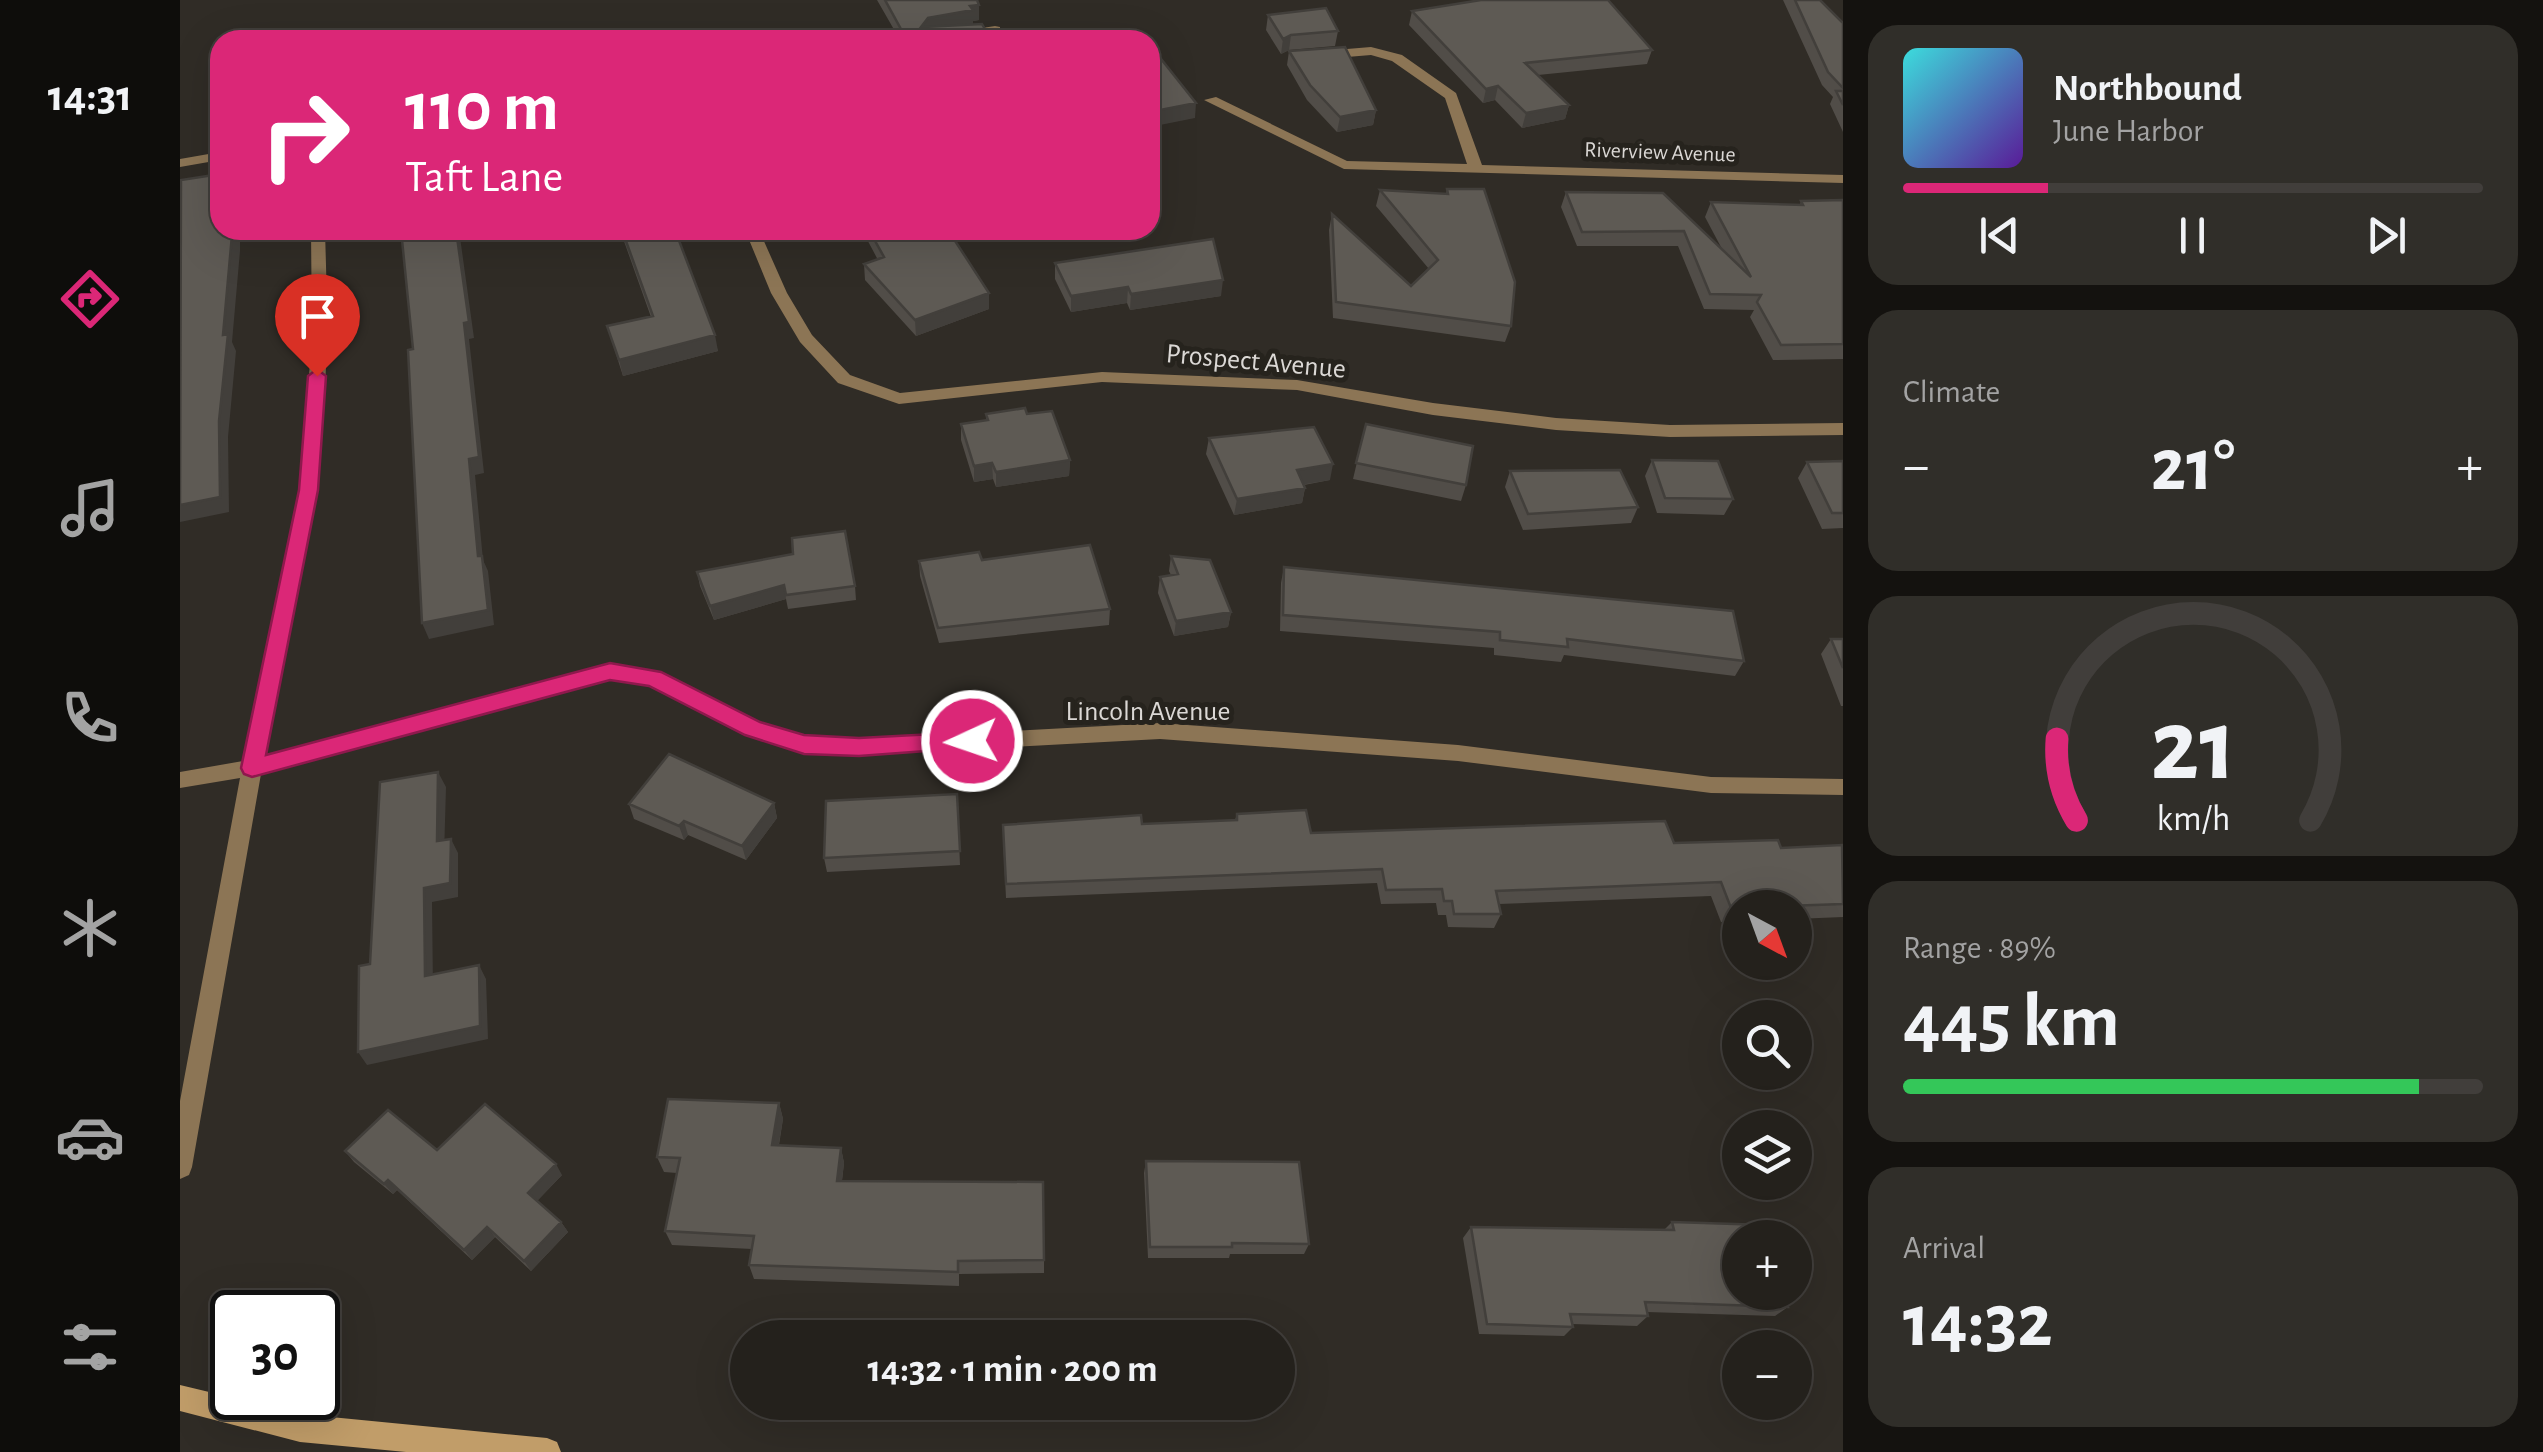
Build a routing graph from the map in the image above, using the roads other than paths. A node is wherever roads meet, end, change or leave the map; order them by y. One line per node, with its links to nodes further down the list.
1 (1306, 56): 5 (street)
2 (1211, 100): 5 (street, Riverview Avenue)
3 (210, 158): 4 (street)
4 (180, 163)
5 (1476, 169): 6 (street, Riverview Avenue)
6 (1843, 179)
7 (318, 240): 10 (street)
8 (756, 240): 9 (street, Prospect Avenue)
9 (1843, 429)
10 (252, 768): 11 (street, Lincoln Avenue); 12 (street, Lincoln Avenue); 13 (street)
11 (180, 780)
12 (1843, 787)
13 (180, 1167)
14 (180, 1398): 15 (main road)
15 (547, 1452)

